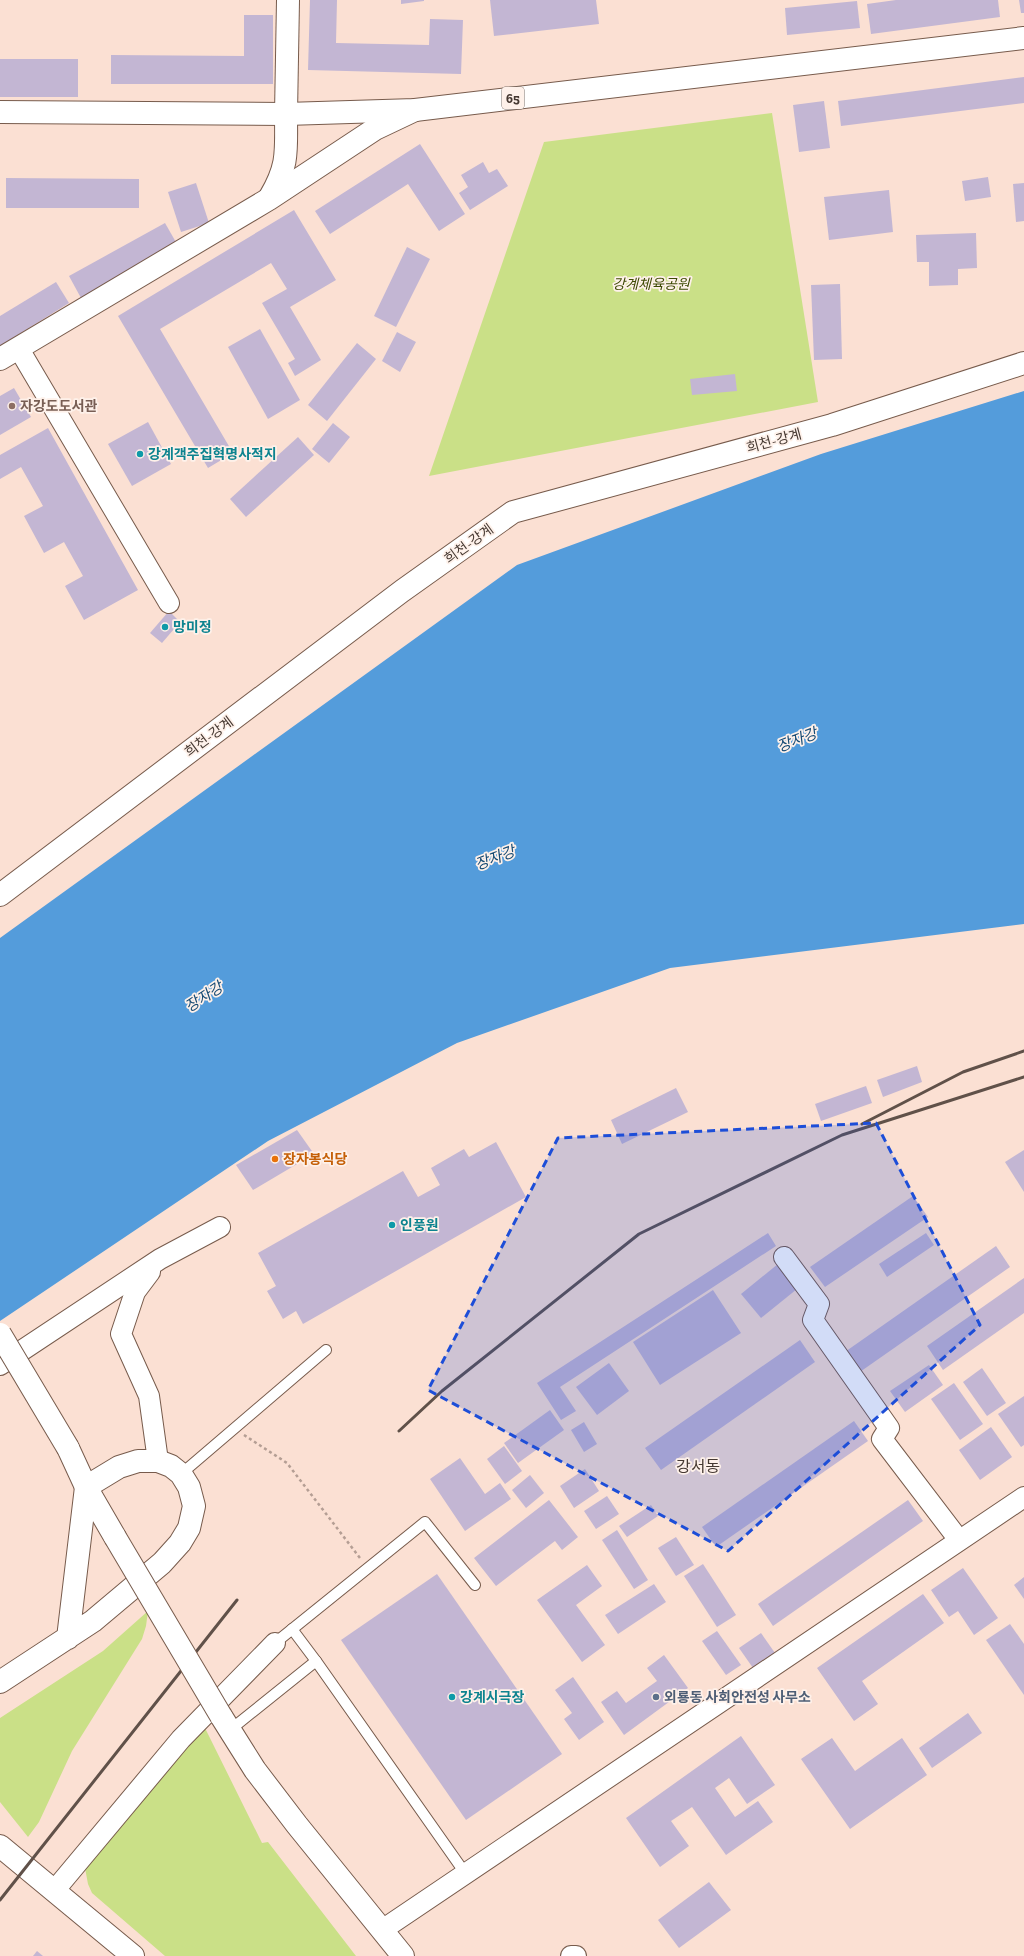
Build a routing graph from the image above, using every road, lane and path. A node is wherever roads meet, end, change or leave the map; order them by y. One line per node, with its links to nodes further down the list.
1 (288, 0): 5 (main road)
2 (1024, 38): 3 (main road, 65)
3 (415, 110): 5 (main road, 65); 6 (main road)
4 (0, 112): 5 (main road, 65)
5 (286, 114): 6 (main road)
6 (269, 198): 7 (main road)
7 (19, 349): 8 (main road); 10 (street)
8 (0, 359)
9 (1024, 363): 11 (main road, 희천-강계)
10 (169, 603)
11 (0, 895)
12 (220, 1227): 14 (street)
13 (784, 1257): 23 (street)
14 (160, 1259): 17 (street); 19 (street)
15 (0, 1334): 21 (main road, bridge)
16 (326, 1350): 18 (lane)
17 (0, 1365)
18 (234, 1428): 20 (lane); 24 (path)
19 (158, 1461): 20 (main road); 21 (main road)
20 (180, 1474): 27 (main road)
21 (86, 1487): 27 (main road); 31 (main road, bridge)
22 (1024, 1496): 23 (street)
23 (959, 1540): 33 (street)
24 (368, 1568): 25 (lane); 26 (lane)
25 (475, 1585)
26 (292, 1629): 28 (lane); 29 (lane)
27 (68, 1638): 30 (main road)
28 (275, 1643): 34 (street)
29 (316, 1660): 31 (lane); 33 (lane)
30 (0, 1682)
31 (226, 1723): 35 (main road)
32 (0, 1846): 34 (main road)
33 (464, 1873): 35 (street)
34 (54, 1891): 36 (main road)
35 (382, 1930): 37 (main road)
36 (133, 1956)
37 (403, 1956)
38 (571, 1956): 39 (street)
39 (576, 1956)

